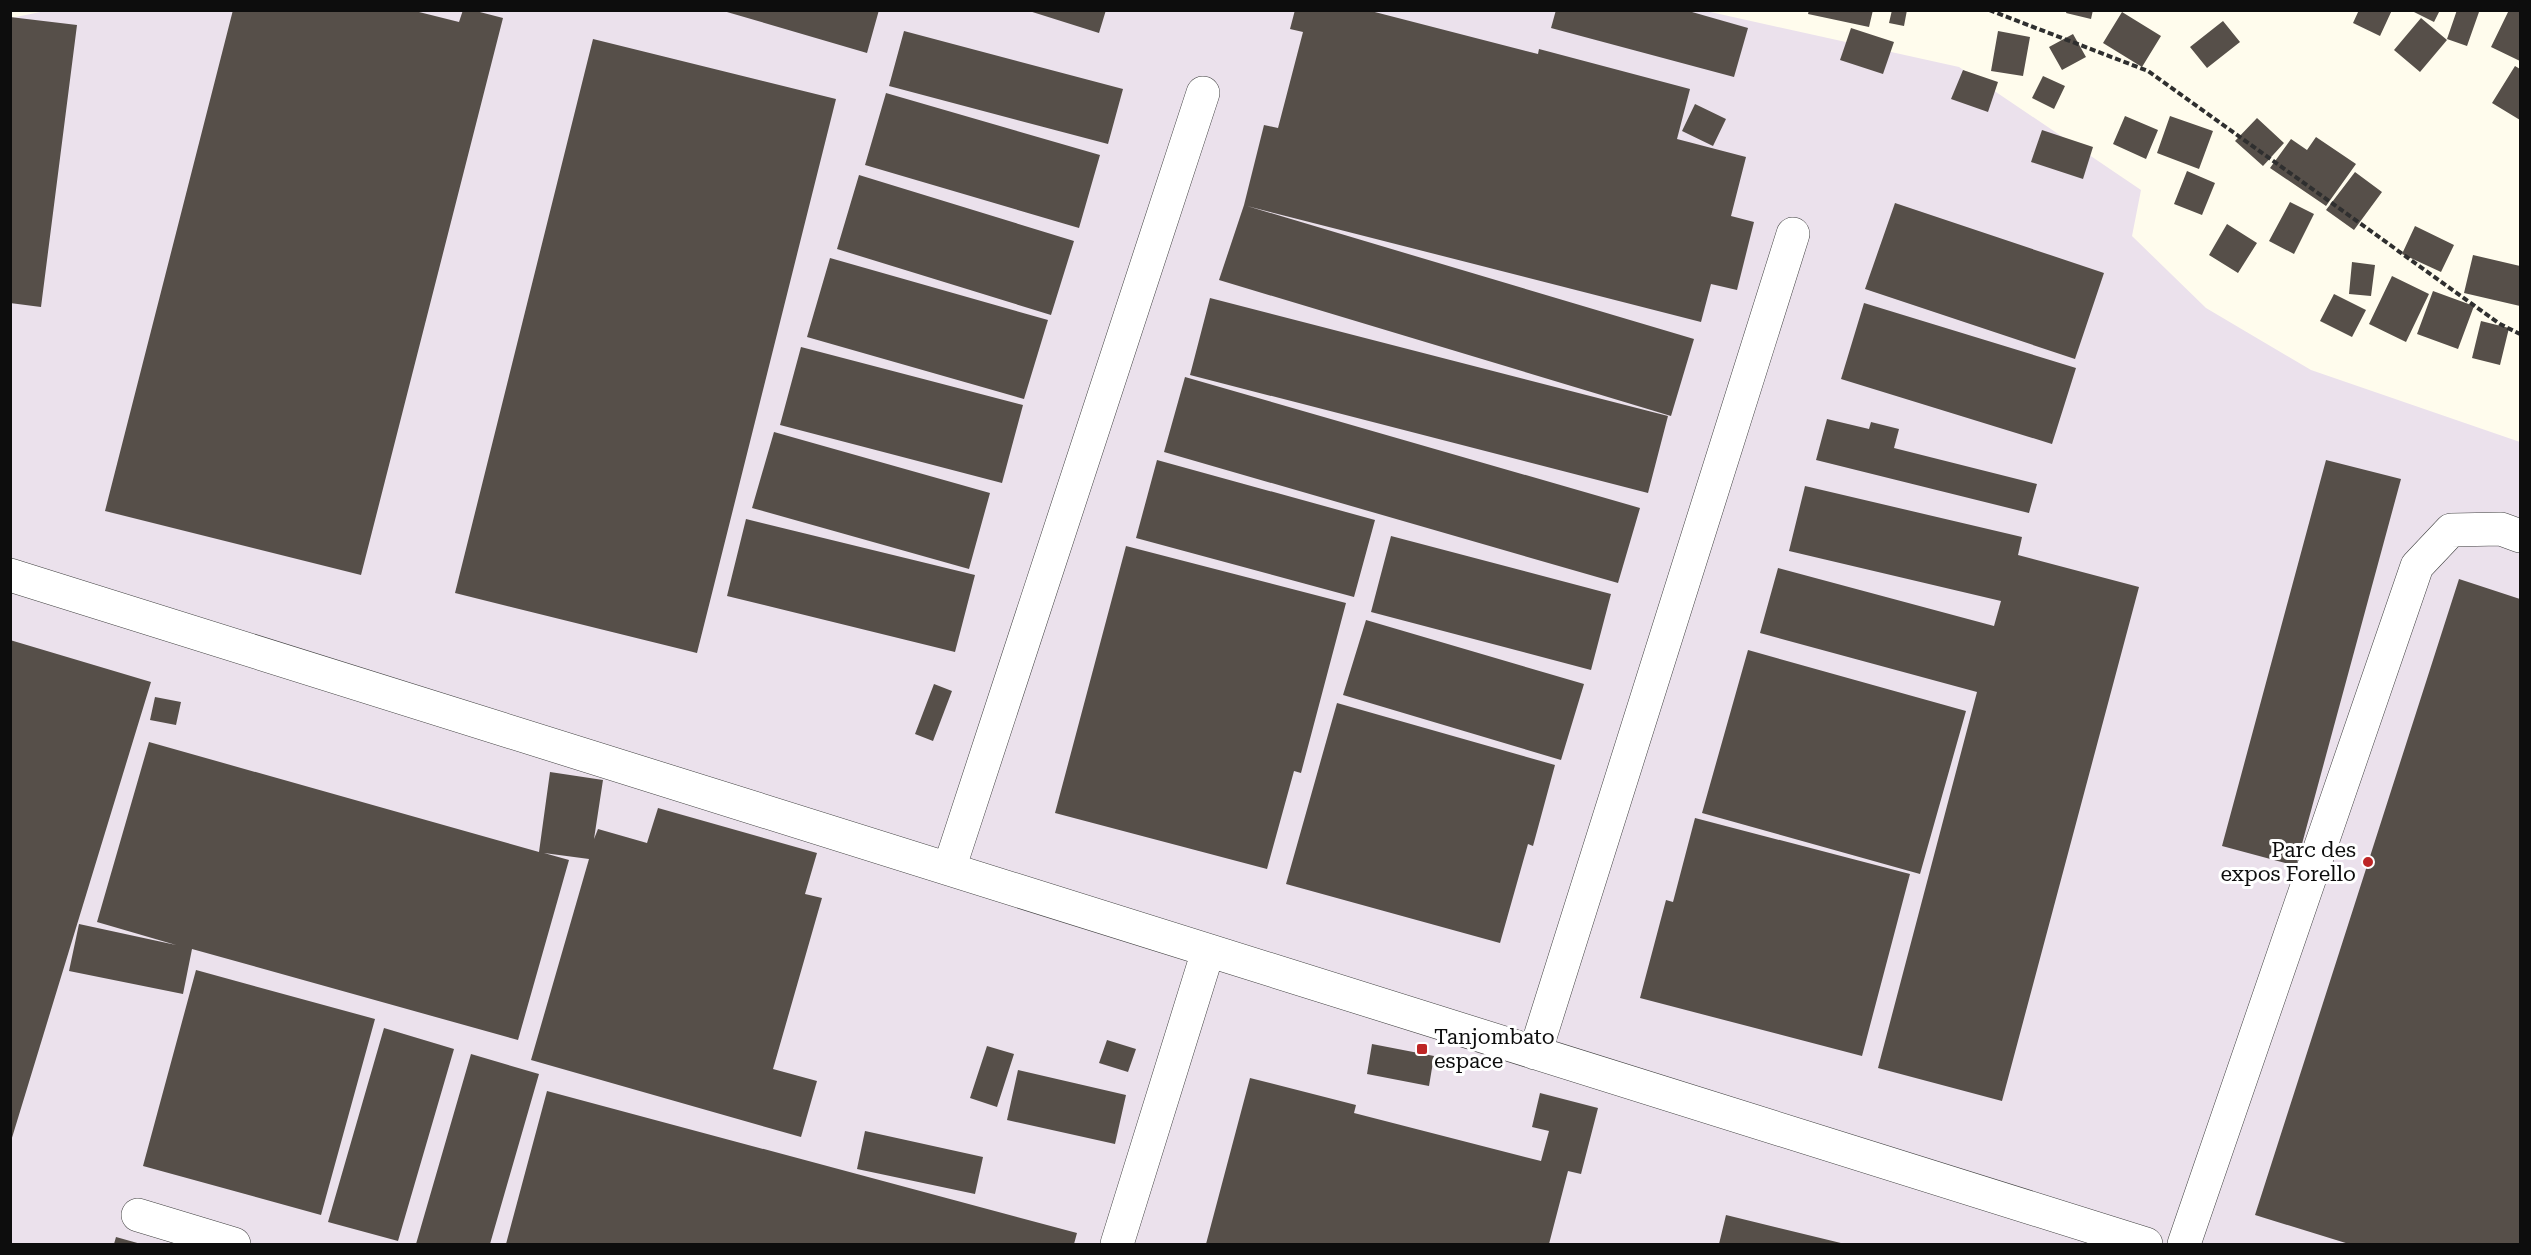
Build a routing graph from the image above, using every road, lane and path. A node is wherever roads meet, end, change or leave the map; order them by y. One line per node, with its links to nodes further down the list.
1 (1989, 10): 4 (path)
2 (1203, 93): 7 (street)
3 (1793, 234): 9 (street)
4 (2520, 334)
5 (2520, 536): 14 (street)
6 (10, 575): 7 (street)
7 (949, 869): 8 (street)
8 (1208, 951): 9 (street); 12 (street)
9 (1535, 1053): 13 (street)
10 (138, 1215): 11 (street)
11 (234, 1245)
12 (1117, 1245)
13 (2146, 1245)
14 (2184, 1245)

